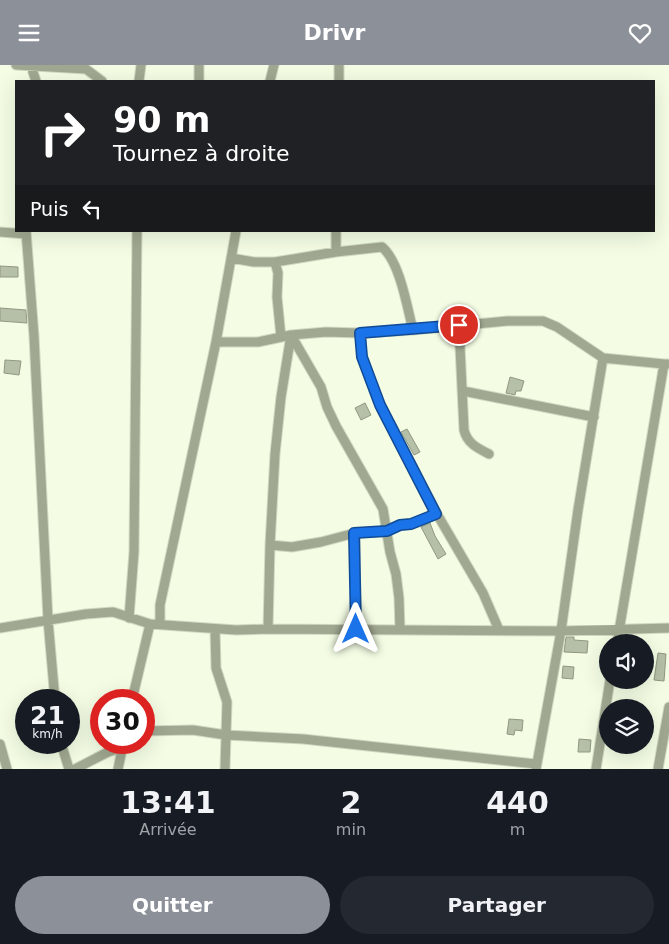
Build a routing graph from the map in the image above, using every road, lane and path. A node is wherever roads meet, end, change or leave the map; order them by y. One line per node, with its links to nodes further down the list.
1 (16, 65): 6 (street)
2 (142, 65): 9 (street)
3 (199, 65): 10 (street)
4 (274, 65): 11 (street)
5 (339, 65): 12 (street)
6 (30, 66): 7 (street); 8 (street)
7 (36, 80)
8 (101, 80)
9 (139, 80)
10 (199, 80)
11 (270, 80)
12 (339, 80)
13 (0, 232): 17 (street)
14 (137, 232): 36 (street)
15 (236, 232): 19 (street)
16 (336, 232): 18 (street)
17 (26, 233): 37 (street)
18 (336, 252): 20 (street); 22 (street)
19 (232, 258): 20 (street); 26 (street)
20 (275, 262): 25 (street)
21 (459, 325): 22 (street); 27 (street); 29 (street)
22 (413, 330): 23 (street)
23 (360, 333): 24 (street); 32 (street)
24 (291, 335): 25 (street); 33 (street); 35 (street)
25 (281, 337): 26 (street)
26 (216, 342): 38 (street)
27 (603, 359): 28 (street); 30 (street)
28 (667, 364): 48 (street)
29 (463, 391): 30 (street); 31 (street)
30 (594, 417): 49 (street)
31 (488, 454)
32 (436, 514): 33 (street); 46 (street)
33 (387, 531): 34 (street); 47 (street)
34 (354, 533): 35 (street); 45 (street)
35 (270, 545): 44 (street)
36 (129, 618): 37 (street); 39 (street)
37 (48, 620): 40 (street); 52 (street)
38 (160, 624): 39 (street); 43 (street)
39 (150, 625): 53 (street)
40 (0, 628)
41 (652, 628): 42 (street); 48 (street); 51 (street)
42 (669, 628)
43 (216, 629): 44 (street); 57 (street)
44 (268, 629): 45 (street)
45 (356, 629): 47 (street)
46 (499, 629): 47 (street); 49 (street)
47 (400, 630)
48 (619, 630): 49 (street); 50 (street)
49 (561, 631): 62 (street)
50 (618, 634)
51 (669, 636)
52 (54, 689)
53 (135, 689)
54 (609, 689): 68 (street)
55 (669, 707): 69 (street)
56 (155, 731): 57 (street)
57 (226, 735): 62 (street); 67 (street)
58 (0, 744): 63 (street)
59 (64, 754): 64 (street)
60 (104, 754): 65 (street)
61 (121, 754): 66 (street)
62 (536, 766)
63 (7, 769)
64 (69, 769)
65 (75, 769)
66 (118, 769)
67 (225, 769)
68 (596, 769)
69 (658, 769)

